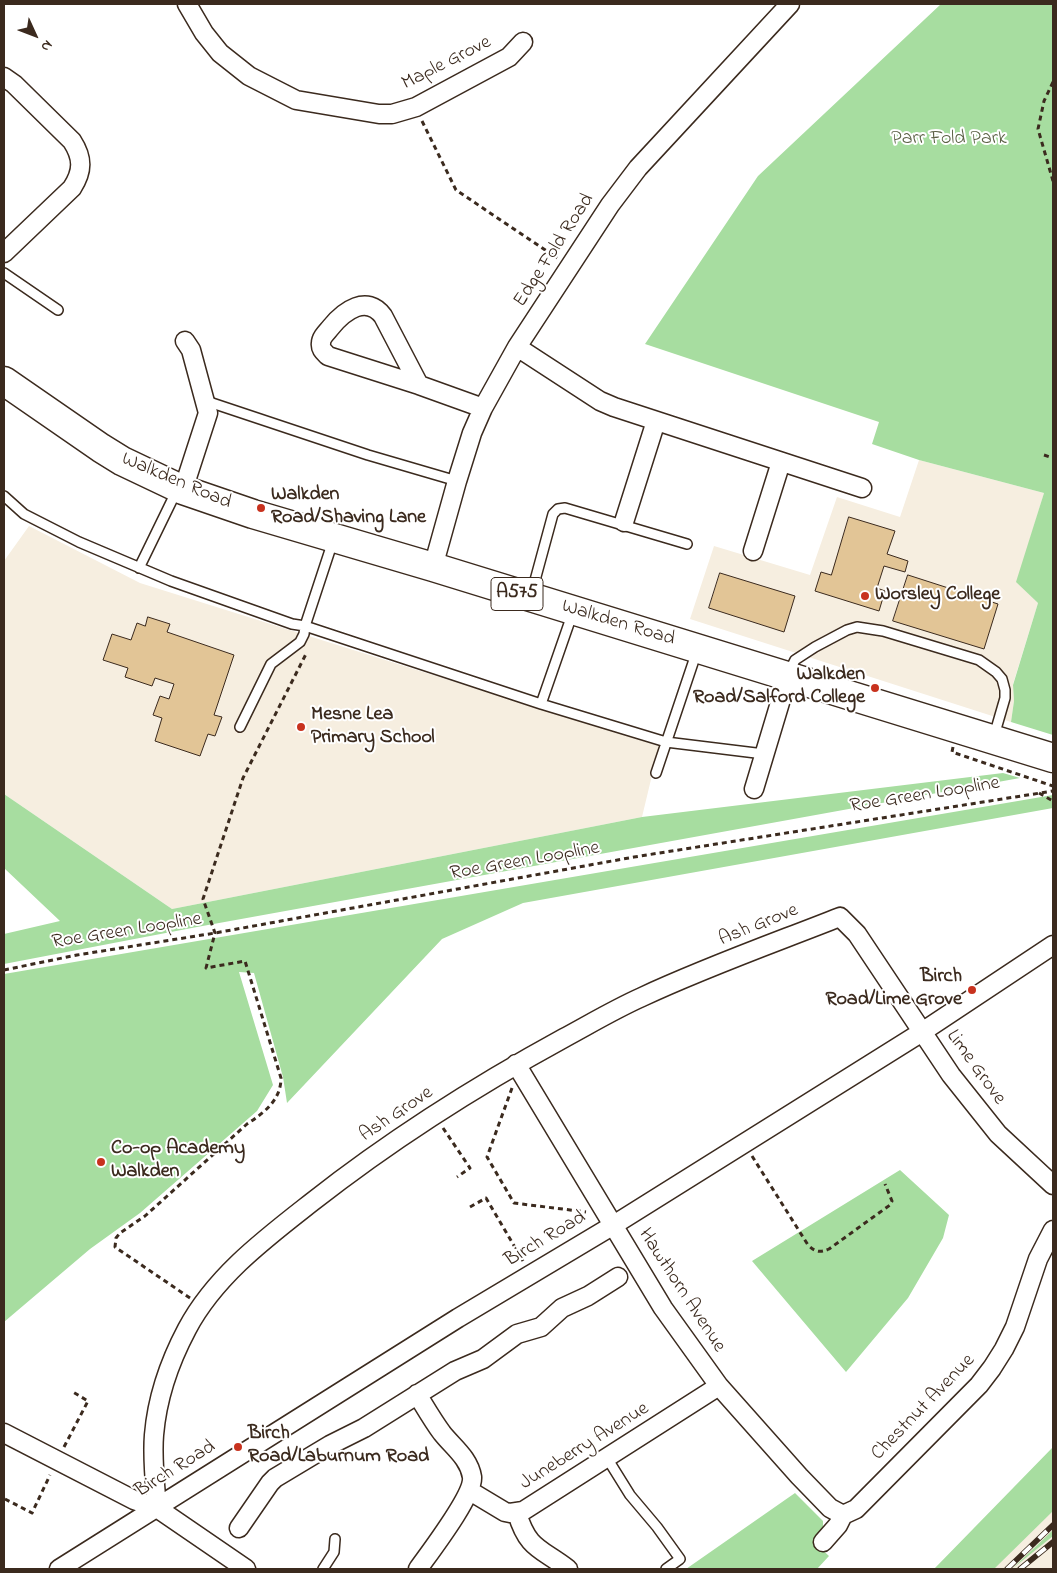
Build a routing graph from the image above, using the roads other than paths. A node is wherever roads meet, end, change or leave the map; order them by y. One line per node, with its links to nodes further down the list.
1 (187, 4): 3 (street, Maple Grove)
2 (790, 4): 9 (street, Edge Fold Road)
3 (523, 42)
4 (4, 77): 5 (street)
5 (4, 253)
6 (4, 273): 7 (lane)
7 (58, 310)
8 (185, 341): 12 (street)
9 (517, 347): 13 (street, Edge Fold Road); 14 (street)
10 (4, 382): 18 (main road, Walkden Road / A575)
11 (420, 385): 11 (street); 13 (street)
12 (206, 401): 16 (lane); 18 (street)
13 (482, 408): 16 (street, Edge Fold Road)
14 (656, 421): 15 (street); 20 (street)
15 (781, 462): 17 (street); 23 (street)
16 (457, 481): 24 (street, Edge Fold Road)
17 (862, 488)
18 (180, 489): 21 (main road, Walkden Road / A575); 25 (lane)
19 (4, 496): 25 (lane)
20 (624, 522)
21 (334, 539): 24 (main road, Walkden Road / A575); 28 (lane)
22 (687, 544): 26 (lane)
23 (753, 551)
24 (433, 567): 26 (main road, Walkden Road / A575)
25 (139, 568): 28 (lane)
26 (530, 598): 27 (main road, Walkden Road / A575)
27 (573, 611): 29 (main road, Walkden Road / A575); 31 (lane)
28 (305, 626): 31 (lane); 32 (lane)
29 (698, 648): 30 (main road, Walkden Road / A575); 34 (lane)
30 (788, 676): 33 (main road, Walkden Road / A575); 33 (lane); 35 (street)
31 (540, 704): 34 (lane)
32 (240, 726)
33 (993, 738): 36 (main road, Walkden Road / A575)
34 (666, 742): 35 (lane); 37 (lane)
35 (764, 754): 38 (street)
36 (1053, 758)
37 (656, 773)
38 (754, 789)
39 (840, 918): 41 (street, Lime Grove); 42 (street, Ash Grove)
40 (1053, 945): 41 (street, Birch Road)
41 (922, 1032): 43 (street, Lime Grove); 44 (street, Birch Road)
42 (517, 1066): 44 (street, Hawthorn Avenue); 52 (street, Ash Grove)
43 (1053, 1185)
44 (609, 1220): 47 (street, Hawthorn Avenue); 52 (street, Birch Road)
45 (1053, 1230): 54 (street, Chestnut Avenue)
46 (618, 1277): 48 (street)
47 (719, 1386): 50 (street, Juneberry Avenue); 54 (street, Hawthorn Avenue)
48 (417, 1394): 51 (street); 55 (street)
49 (4, 1433): 52 (street)
50 (607, 1458): 53 (street, Juneberry Avenue); 63 (lane)
51 (470, 1491): 53 (street, Juneberry Avenue); 61 (street)
52 (157, 1508): 58 (street, Birch Road); 59 (street)
53 (517, 1513): 62 (street)
54 (843, 1515): 57 (street, Chestnut Avenue)
55 (239, 1528)
56 (335, 1539): 60 (lane)
57 (823, 1542)
58 (59, 1569)
59 (246, 1569)
60 (323, 1569)
61 (418, 1569)
62 (568, 1569)
63 (666, 1569)

